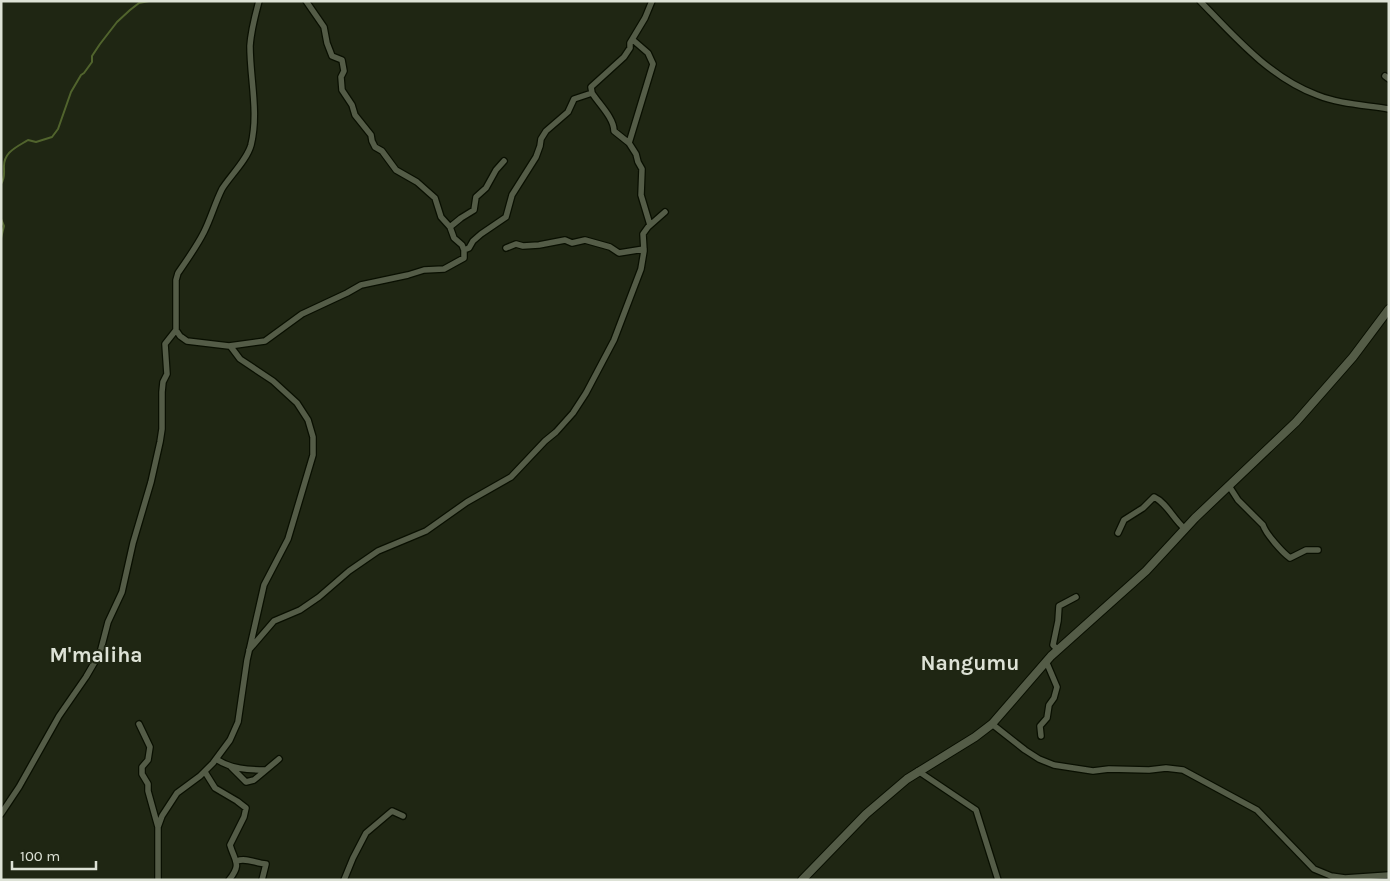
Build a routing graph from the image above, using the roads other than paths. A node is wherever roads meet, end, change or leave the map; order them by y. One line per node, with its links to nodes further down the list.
1 (259, 1): 17 (street)
2 (306, 1): 12 (street)
3 (652, 1): 5 (street)
4 (1200, 1): 7 (street)
5 (633, 40): 6 (street); 8 (street)
6 (592, 93): 8 (street); 15 (street)
7 (1389, 109)
8 (629, 143): 11 (street)
9 (504, 161): 12 (street)
10 (665, 212): 11 (street)
11 (650, 225): 14 (street)
12 (450, 227): 15 (street)
13 (506, 248): 14 (street)
14 (644, 249): 24 (street)
15 (464, 250): 18 (street)
16 (1389, 309): 19 (street)
17 (176, 330): 18 (street); 36 (street)
18 (232, 347): 24 (street)
19 (1229, 486): 20 (street); 22 (street)
20 (1185, 529): 21 (street); 25 (street)
21 (1118, 533)
22 (1318, 550)
23 (1076, 597): 25 (street)
24 (249, 650): 30 (street)
25 (1058, 650): 26 (street)
26 (1046, 661): 28 (street); 29 (street)
27 (139, 724): 38 (street)
28 (992, 724): 34 (street); 41 (street)
29 (1041, 736)
30 (216, 759): 32 (street); 35 (street)
31 (279, 759): 33 (street)
32 (230, 766): 33 (street); 33 (street)
33 (266, 770)
34 (918, 771): 47 (street); 48 (street)
35 (205, 772): 38 (street); 39 (street)
36 (1, 814)
37 (403, 816): 46 (street)
38 (158, 827): 42 (street)
39 (237, 862): 40 (street); 45 (street)
40 (235, 873): 43 (street); 44 (street)
41 (1389, 874)
42 (158, 880)
43 (228, 880)
44 (238, 880)
45 (262, 880)
46 (344, 880)
47 (802, 880)
48 (998, 880)

